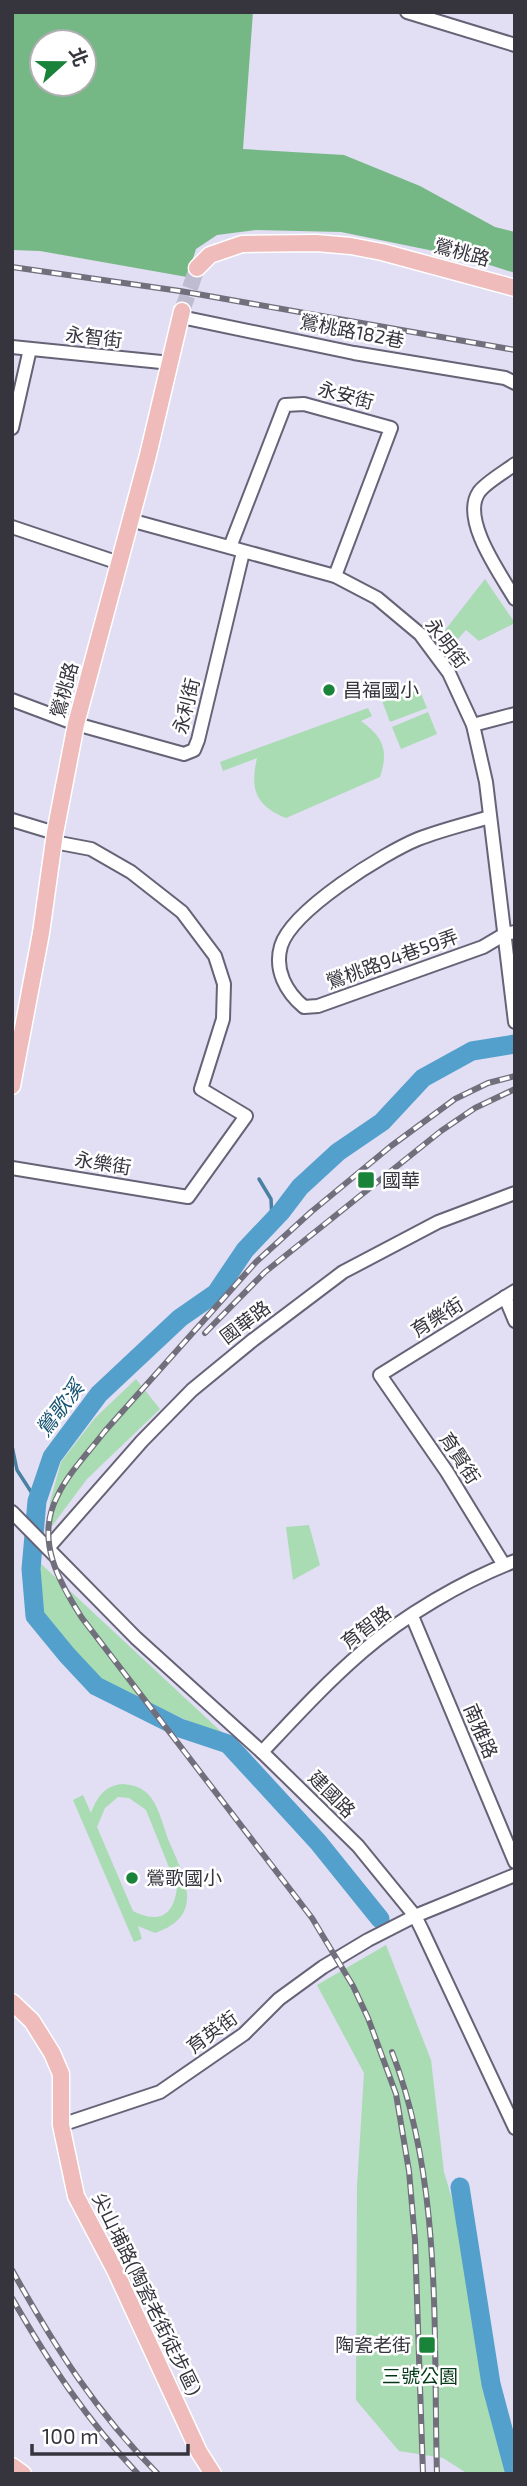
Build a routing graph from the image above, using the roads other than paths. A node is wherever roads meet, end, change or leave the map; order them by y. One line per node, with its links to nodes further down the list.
1 (407, 12): 2 (street)
2 (515, 45)
3 (197, 268): 4 (main road, 鶯桃路)
4 (515, 288)
5 (182, 314): 8 (main road, 鶯桃路); 9 (street, 鶯桃路182巷)
6 (12, 347): 7 (street, 永智街)
7 (30, 349): 8 (street, 永智街); 10 (street)
8 (171, 363): 12 (main road, 鶯桃路)
9 (515, 383)
10 (12, 428)
11 (515, 464): 18 (street)
12 (130, 520): 14 (street, 永明街); 16 (main road, 鶯桃路)
13 (12, 527): 16 (street)
14 (230, 547): 15 (street, 永明街); 17 (street, 永安街)
15 (243, 552): 17 (street, 永明街); 21 (street, 永利街)
16 (119, 563): 21 (main road, 鶯桃路)
17 (335, 576): 22 (street, 永明街)
18 (515, 598)
19 (12, 701): 21 (street)
20 (515, 714): 22 (street)
21 (76, 724): 25 (main road, 鶯桃路)
22 (473, 726): 23 (street, 永明街)
23 (490, 817): 26 (street, 永明街); 26 (street, 鶯桃路94巷59弄)
24 (12, 820): 25 (street)
25 (54, 837): 27 (main road, 鶯桃路); 30 (street, 永樂街)
26 (510, 933): 28 (street, 永明街)
27 (18, 1017): 29 (main road, 鶯桃路)
28 (515, 1022)
29 (12, 1086)
30 (12, 1168)
31 (515, 1193): 36 (street, 國華路)
32 (510, 1294): 33 (street); 34 (street, 育樂街)
33 (515, 1321)
34 (380, 1375): 37 (street, 育賢街)
35 (12, 1512): 36 (street, 建國路)
36 (46, 1546): 39 (street, 建國路)
37 (509, 1563): 38 (street, 育智路)
38 (412, 1616): 39 (street, 育智路); 40 (street, 南雅路)
39 (262, 1752): 42 (street, 建國路)
40 (515, 1862)
41 (515, 1875): 42 (street)
42 (415, 1916): 44 (street, 育英街); 45 (street, 建國路)
43 (12, 2002): 44 (main road, 尖山埔路(陶瓷老街徒步區))
44 (61, 2125): 48 (main road, 尖山埔路(陶瓷老街徒步區))
45 (515, 2128)
46 (12, 2466): 47 (main road)
47 (23, 2474)
48 (213, 2474)

